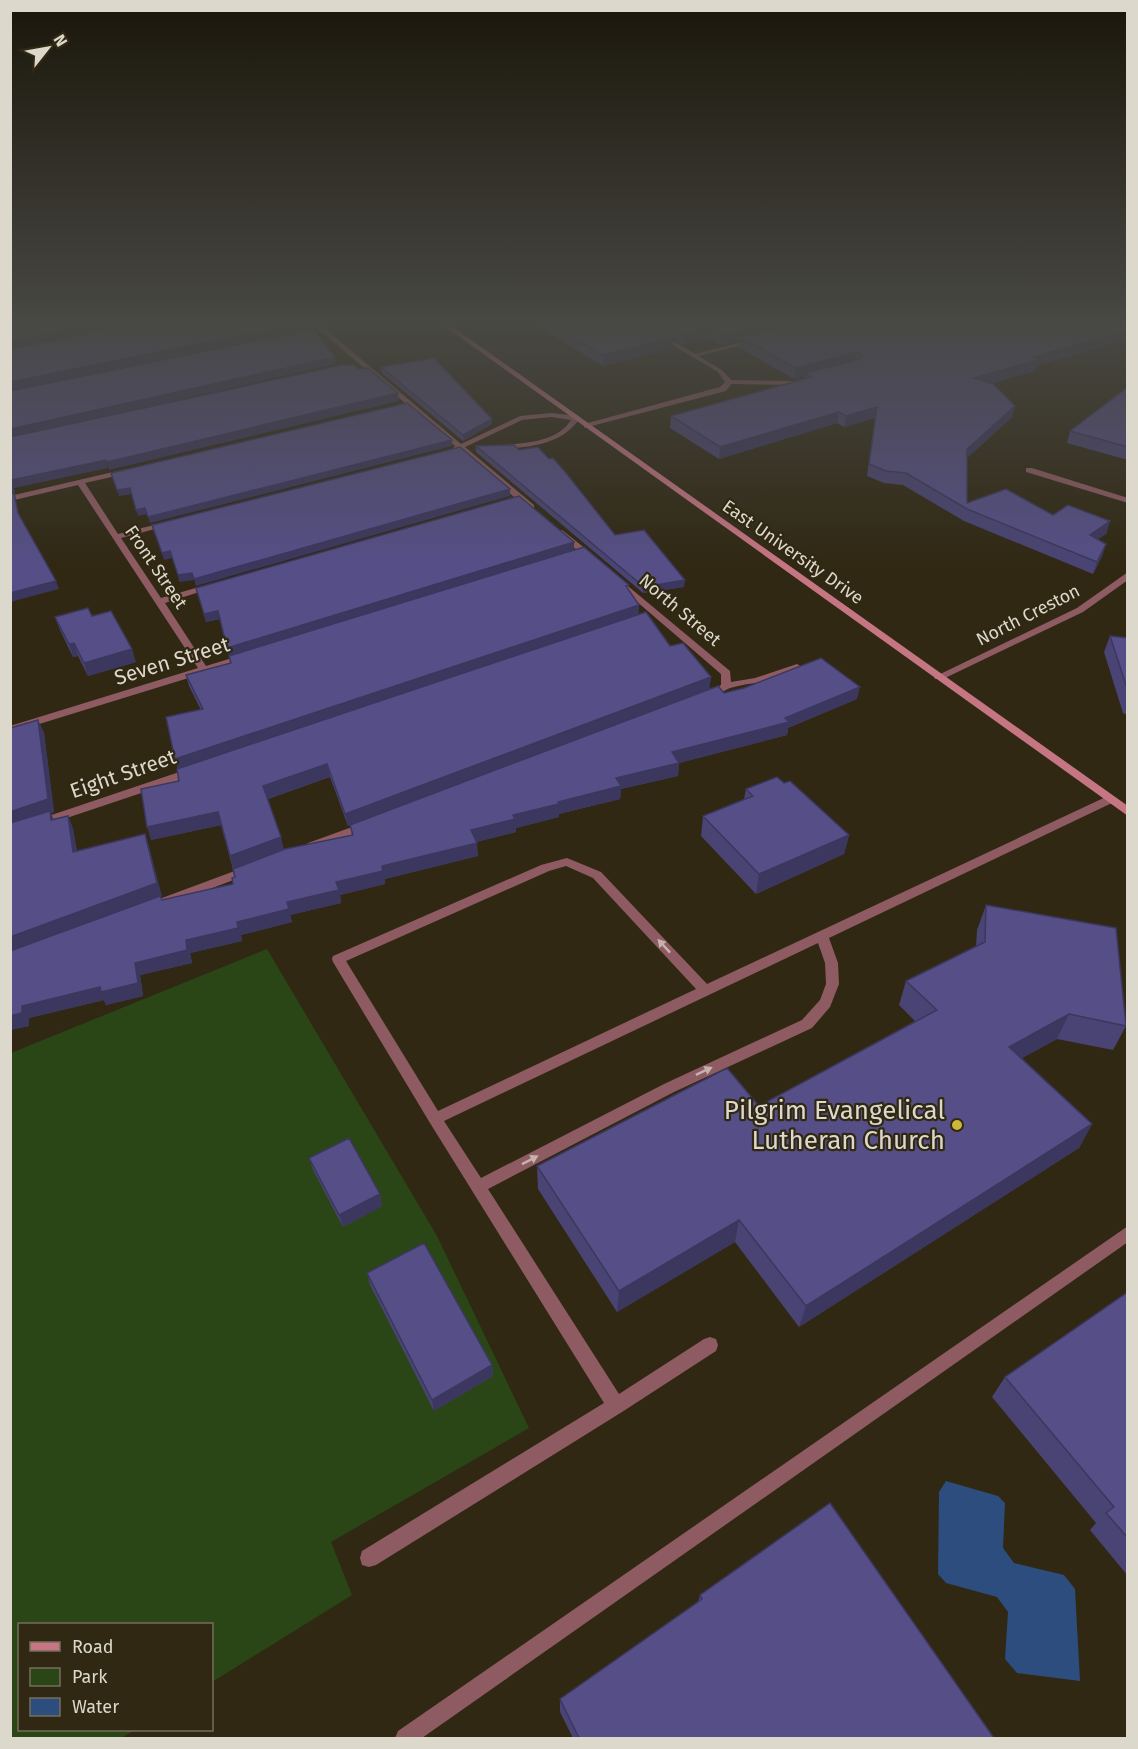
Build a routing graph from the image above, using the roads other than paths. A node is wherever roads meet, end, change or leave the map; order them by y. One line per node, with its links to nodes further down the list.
1 (553, 402): 5 (main road, East University Drive)
2 (677, 402): 6 (street)
3 (409, 403): 4 (street); 7 (street)
4 (398, 406)
5 (576, 418): 6 (main road, East University Drive); 7 (street); 7 (street)
6 (587, 426): 32 (main road, East University Drive)
7 (463, 448): 8 (street); 12 (street)
8 (451, 451)
9 (136, 468): 11 (street)
10 (1029, 470): 15 (street)
11 (80, 482): 13 (street); 19 (street, Front Street)
12 (521, 498): 14 (street); 16 (street)
13 (10, 499)
14 (510, 501)
15 (1128, 501)
16 (539, 513)
17 (174, 522): 19 (street)
18 (557, 529): 20 (street)
19 (116, 537): 26 (street, Front Street)
20 (585, 552): 21 (street); 22 (street)
21 (573, 556)
22 (603, 568)
23 (612, 575): 27 (street, North Street)
24 (1128, 575): 32 (street, North Creston)
25 (227, 582): 26 (street)
26 (159, 602): 31 (street, Front Street)
27 (658, 614): 28 (street); 33 (street, North Street)
28 (646, 618)
29 (260, 653): 31 (street, Seven Street)
30 (797, 667): 33 (street)
31 (204, 670): 35 (street, Seven Street)
32 (939, 677): 37 (main road, East University Drive)
33 (726, 686): 34 (street)
34 (704, 699)
35 (10, 730)
36 (204, 768): 40 (street, Eight Street)
37 (1110, 799): 38 (main road, East University Drive); 44 (street)
38 (1128, 812)
39 (377, 822): 41 (street)
40 (10, 833)
41 (299, 851)
42 (255, 868): 43 (street)
43 (155, 905)
44 (822, 937): 45 (street); 47 (street, one-way to 44)
45 (704, 989): 46 (street); 46 (street, one-way to 46)
46 (435, 1119): 47 (street)
47 (478, 1186): 50 (street)
48 (1128, 1233): 52 (street)
49 (710, 1345): 50 (street)
50 (616, 1406): 51 (street)
51 (369, 1558)
52 (405, 1738)

